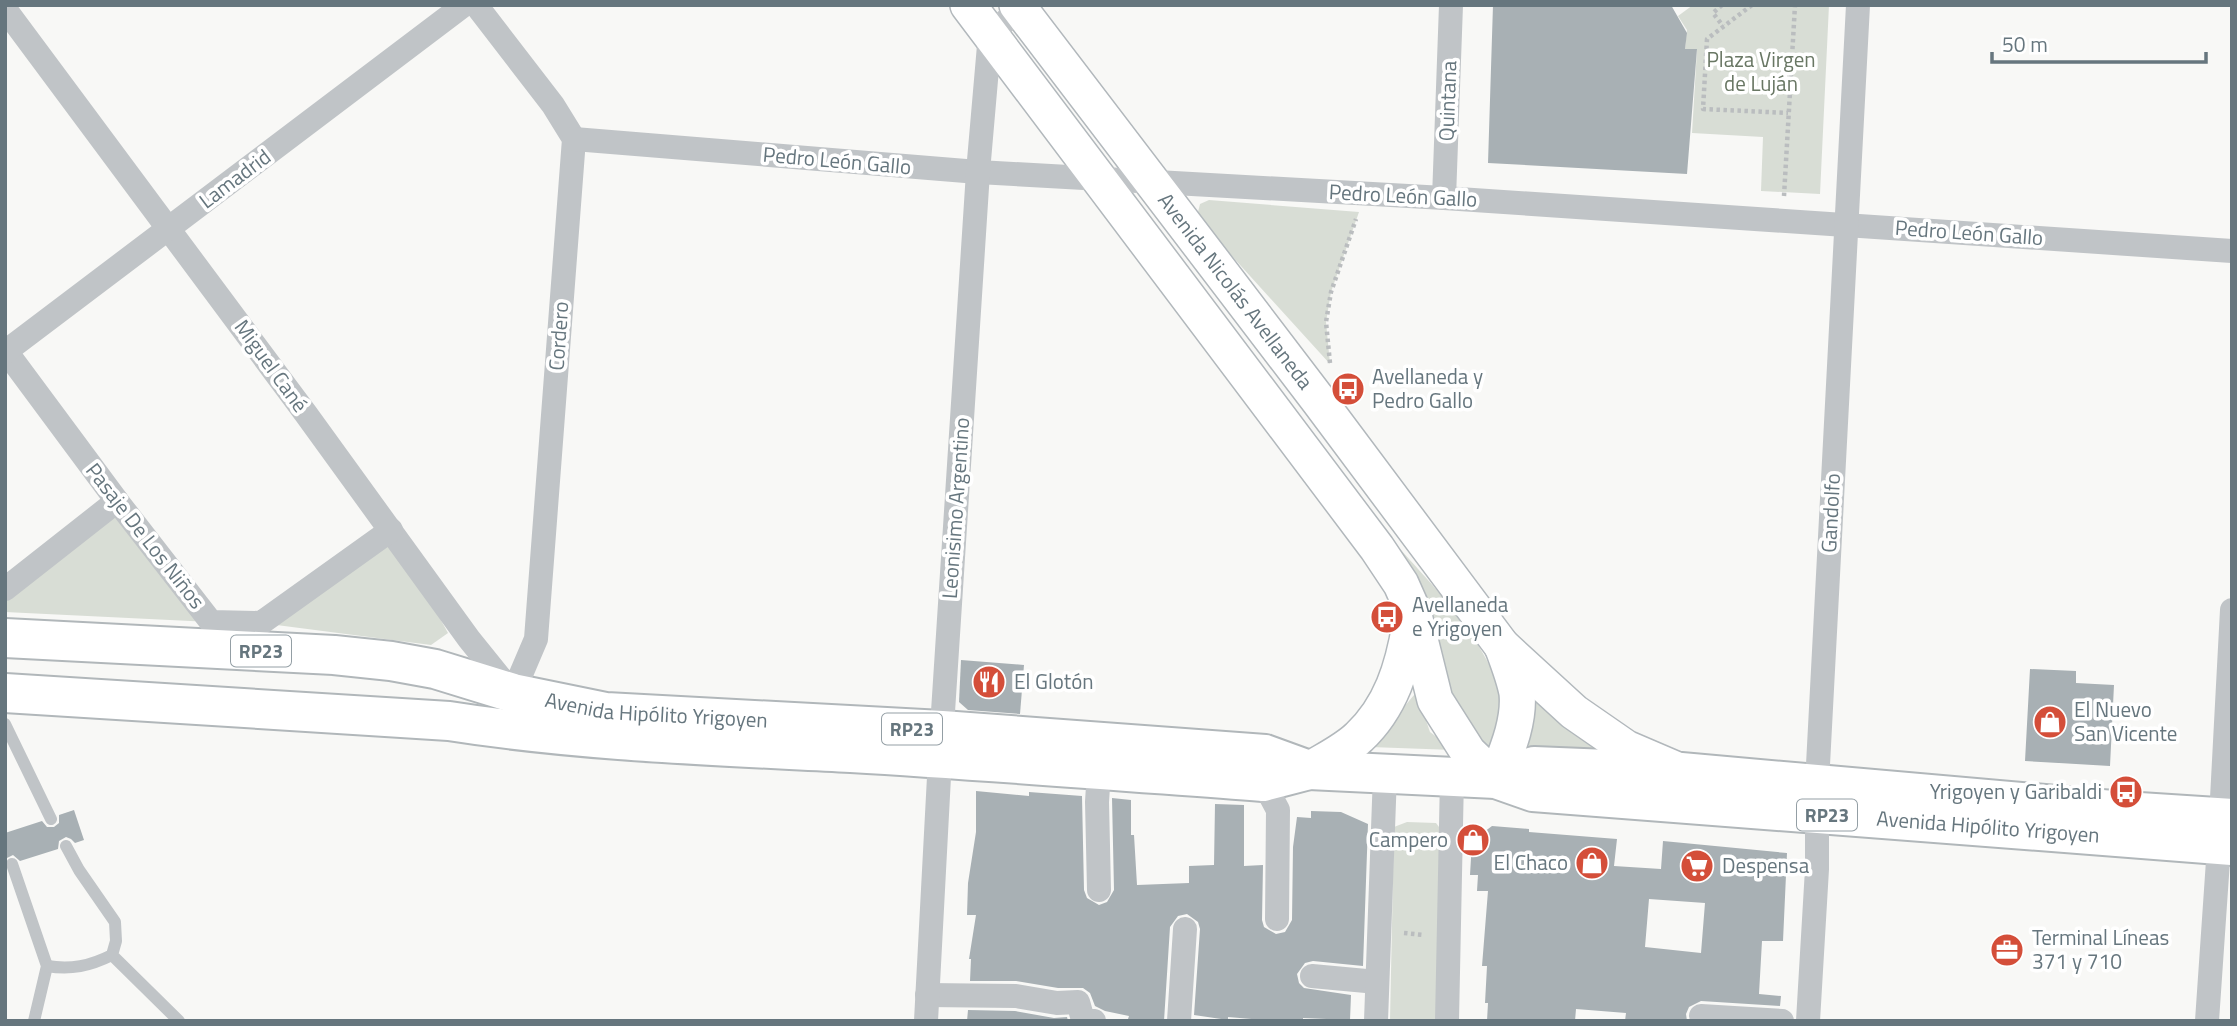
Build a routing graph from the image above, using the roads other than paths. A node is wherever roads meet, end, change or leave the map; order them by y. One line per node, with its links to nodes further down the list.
1 (464, 5): 15 (street, Lamadrid)
2 (475, 5): 9 (street)
3 (968, 5): 8 (main road, Avenida Nicolás Avellaneda)
4 (1451, 5): 13 (street, Quintana)
5 (1858, 5): 14 (street, Gandolfo)
6 (1019, 7): 8 (street); 12 (main road, Avenida Nicolás Avellaneda)
7 (5, 9): 15 (street, Miguel Cané)
8 (990, 34): 10 (street, Leonisimo Argentino); 11 (main road, Avenida Nicolás Avellaneda)
9 (574, 139): 10 (street, Pedro León Gallo); 26 (street, Cordero)
10 (978, 172): 11 (street, Pedro León Gallo); 29 (street, Leonisimo Argentino)
11 (1100, 179): 12 (street, Pedro León Gallo); 22 (main road, Avenida Nicolás Avellaneda)
12 (1153, 182): 13 (street, Pedro León Gallo); 24 (main road, Avenida Nicolás Avellaneda)
13 (1444, 198): 14 (street, Pedro León Gallo)
14 (1846, 225): 16 (street, Pedro León Gallo); 37 (street, Gandolfo)
15 (170, 229): 17 (street, Lamadrid); 19 (street, Miguel Cané)
16 (2232, 251)
17 (6, 351): 18 (street, Pasaje De Los Niños)
18 (117, 501): 19 (street, Pasaje De Los Niños); 20 (street)
19 (391, 530): 26 (street, Miguel Cané)
20 (5, 589)
21 (2232, 610): 39 (street)
22 (1413, 611): 31 (main road); 35 (main road, Avenida Nicolás Avellaneda)
23 (5, 638): 26 (main road, Avenida Hipólito Yrigoyen / RP23)
24 (1502, 646): 32 (main road, Avenida Nicolás Avellaneda); 35 (main road, Avenida Nicolás Avellaneda)
25 (5, 693): 28 (main road, Avenida Hipólito Yrigoyen / RP23)
26 (513, 694): 28 (street); 29 (main road, Avenida Hipólito Yrigoyen / RP23)
27 (5, 724): 38 (lane)
28 (512, 731): 29 (main road, Avenida Hipólito Yrigoyen / RP23)
29 (941, 744): 30 (main road, Avenida Hipólito Yrigoyen / RP23); 31 (main road, Avenida Hipólito Yrigoyen / RP23); 49 (street, Leonisimo Argentino)
30 (1099, 770): 36 (main road, Avenida Hipólito Yrigoyen / RP23); 42 (street)
31 (1309, 770): 33 (main road, Avenida Hipólito Yrigoyen / RP23); 36 (main road, Avenida Hipólito Yrigoyen / RP23)
32 (1681, 772): 35 (main road, Avenida Hipólito Yrigoyen / RP23); 37 (main road, Avenida Hipólito Yrigoyen / RP23)
33 (1385, 774): 34 (main road, Avenida Hipólito Yrigoyen / RP23); 48 (street)
34 (1452, 777): 35 (main road, Avenida Hipólito Yrigoyen / RP23); 57 (street)
35 (1496, 779): 37 (main road, Avenida Hipólito Yrigoyen / RP23)
36 (1264, 782): 43 (street)
37 (1817, 799): 39 (main road, Avenida Hipólito Yrigoyen / RP23); 59 (street, Gandolfo)
38 (51, 819)
39 (2226, 832): 60 (street)
40 (66, 846): 45 (lane)
41 (12, 864): 46 (lane)
42 (1099, 890)
43 (1277, 919)
44 (1185, 929): 55 (street)
45 (112, 955): 46 (lane); 52 (lane)
46 (47, 966): 51 (lane)
47 (1312, 976): 48 (street)
48 (1377, 982): 56 (street)
49 (927, 995): 53 (street, Leonisimo Argentino); 54 (street)
50 (1701, 1016): 58 (street)
51 (34, 1021)
52 (179, 1021)
53 (926, 1021)
54 (1094, 1021)
55 (1179, 1021)
56 (1376, 1021)
57 (1447, 1021)
58 (1782, 1021)
59 (1808, 1021)
60 (2207, 1021)

